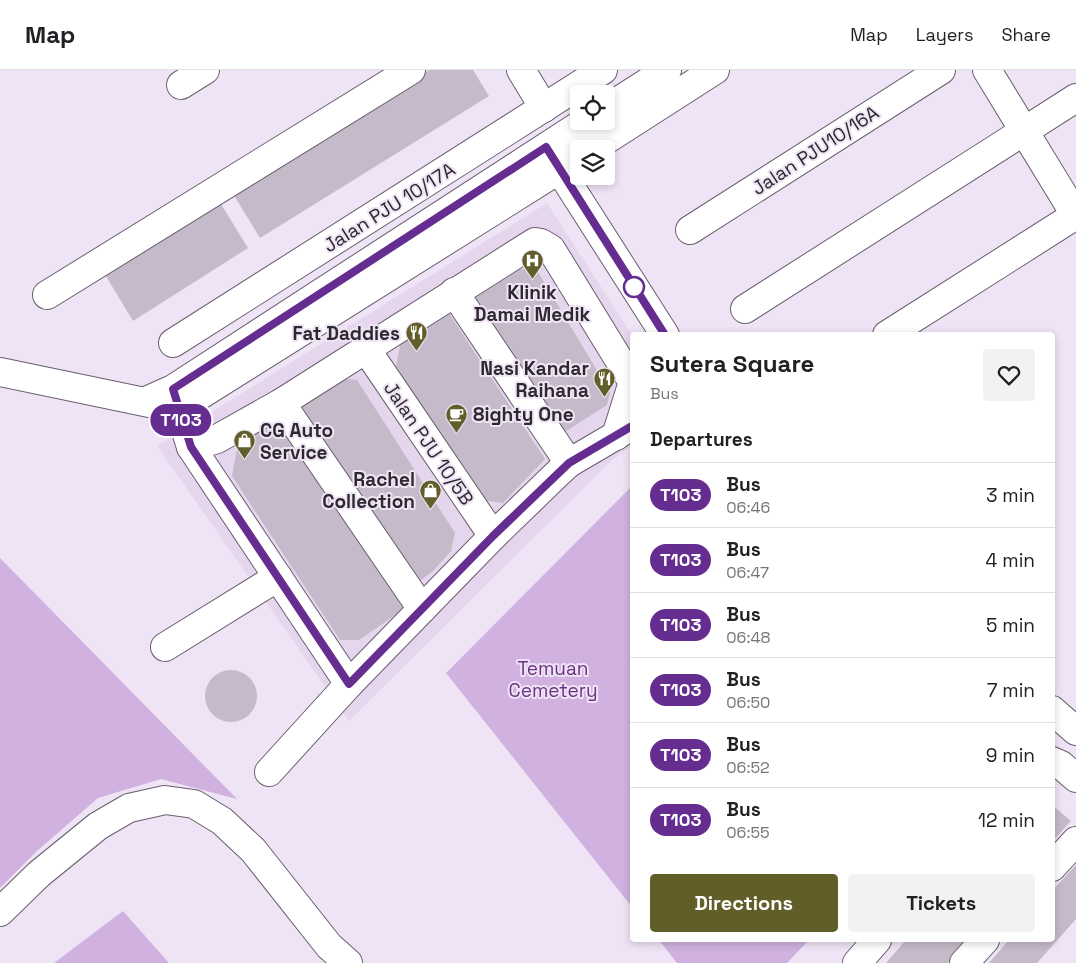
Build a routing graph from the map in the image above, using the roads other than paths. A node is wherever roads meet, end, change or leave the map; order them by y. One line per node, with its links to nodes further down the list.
1 (205, 70): 9 (street)
2 (411, 70): 20 (street)
3 (521, 70): 12 (street)
4 (603, 70): 12 (street, Jalan PJU 10/17A)
5 (667, 70): 11 (street)
6 (715, 70): 15 (street)
7 (941, 70): 18 (street, Jalan PJU10/16A)
8 (986, 70): 14 (street)
9 (181, 85)
10 (1076, 98): 14 (street)
11 (615, 103)
12 (544, 108): 24 (street, Jalan PJU 10/17A)
13 (580, 130): 16 (street)
14 (1024, 131): 17 (street); 21 (street)
15 (606, 140)
16 (561, 158): 22 (street); 29 (street)
17 (1076, 215): 23 (street)
18 (690, 230)
19 (454, 292): 25 (street); 27 (street); 33 (street)
20 (47, 295)
21 (745, 309)
22 (663, 332)
23 (893, 332)
24 (174, 343)
25 (366, 349): 30 (street); 34 (street, Jalan PJU 10/5B)
26 (0, 372): 29 (street)
27 (630, 378)
28 (630, 396): 31 (street)
29 (175, 399): 32 (street)
30 (281, 403): 32 (street); 36 (street)
31 (624, 431): 33 (street)
32 (191, 447): 35 (street)
33 (569, 463): 34 (street)
34 (493, 536): 36 (street)
35 (278, 577): 37 (street); 38 (street)
36 (422, 609): 38 (street)
37 (165, 647)
38 (349, 684): 42 (street)
39 (1055, 713): 40 (street)
40 (1076, 731)
41 (1055, 762): 43 (street)
42 (269, 772)
43 (1076, 778)
44 (1076, 841): 45 (street)
45 (1055, 864)
46 (2, 906): 49 (street)
47 (875, 942): 50 (street)
48 (983, 942): 51 (street)
49 (348, 963)
50 (857, 963)
51 (964, 963)

